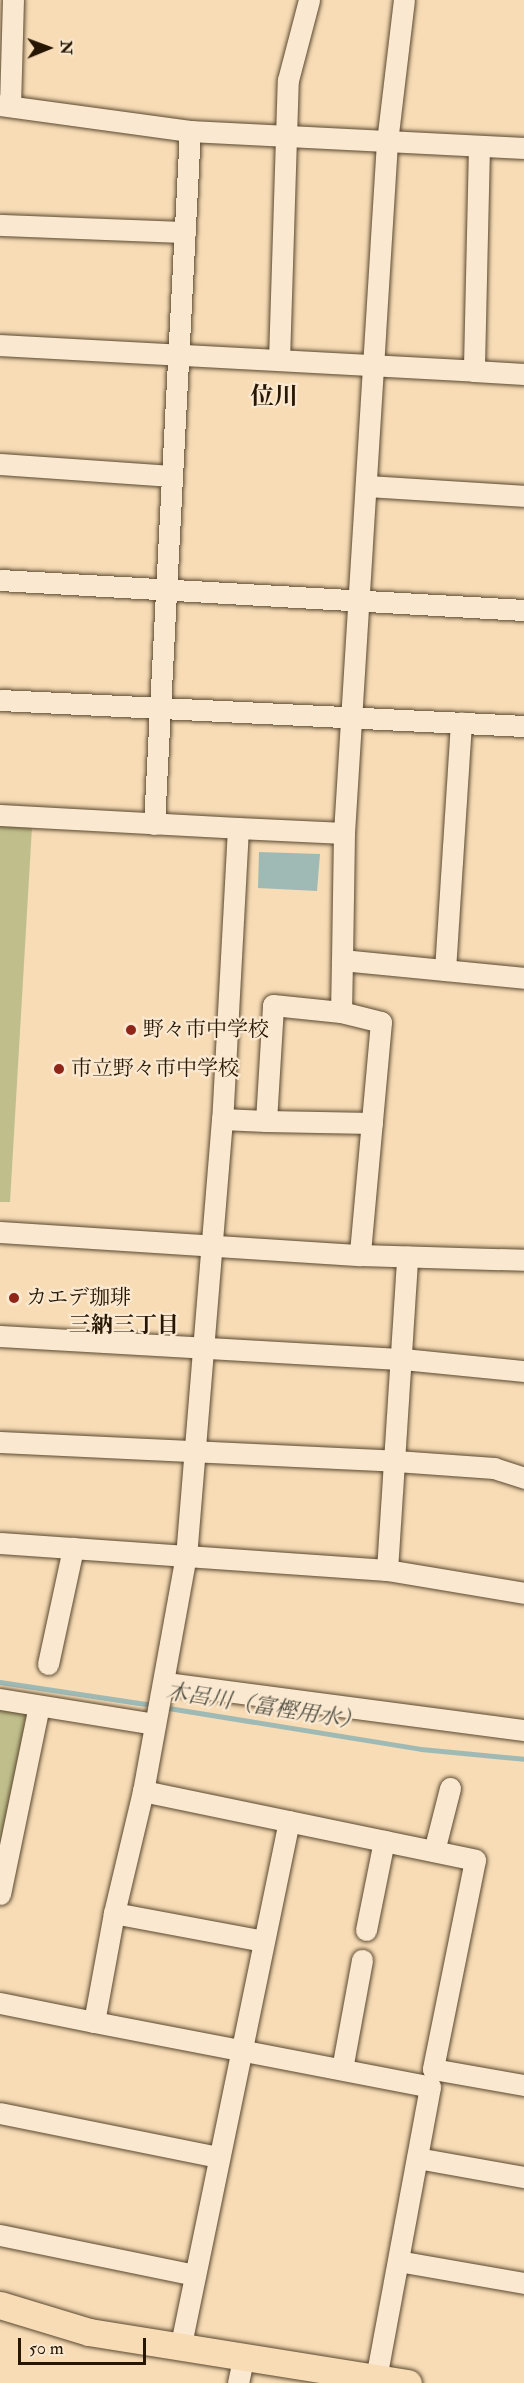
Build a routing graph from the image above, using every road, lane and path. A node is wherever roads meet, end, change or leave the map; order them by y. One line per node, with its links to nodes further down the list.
1 (13, 0): 4 (street)
2 (309, 0): 6 (street)
3 (404, 0): 7 (street)
4 (5, 106): 5 (street)
5 (190, 131): 6 (street); 11 (street)
6 (286, 138): 7 (street); 14 (street)
7 (387, 142): 8 (street); 15 (street)
8 (479, 146): 9 (street); 16 (street)
9 (524, 147)
10 (0, 225): 11 (street)
11 (185, 232): 13 (street)
12 (0, 345): 13 (street)
13 (178, 355): 14 (street); 19 (street)
14 (279, 360): 15 (street)
15 (373, 366): 16 (street); 20 (street)
16 (474, 371): 17 (street)
17 (524, 374)
18 (0, 464): 19 (street)
19 (172, 476): 23 (street)
20 (366, 486): 21 (street); 24 (street)
21 (524, 496)
22 (0, 580): 23 (street)
23 (166, 589): 24 (street); 27 (street)
24 (359, 598): 25 (street); 28 (street)
25 (524, 610)
26 (0, 700): 27 (street)
27 (160, 708): 28 (street); 32 (street)
28 (351, 718): 29 (street); 34 (street)
29 (462, 723): 30 (street); 36 (street)
30 (524, 726)
31 (0, 815): 32 (street)
32 (154, 824): 33 (street)
33 (238, 828): 34 (street); 39 (street)
34 (344, 833): 35 (street)
35 (342, 960): 36 (street); 38 (street)
36 (445, 970): 37 (street)
37 (524, 978)
38 (342, 1012): 40 (street); 41 (street)
39 (222, 1119): 40 (street); 43 (street)
40 (266, 1121): 41 (street)
41 (372, 1123): 44 (street)
42 (0, 1232): 43 (street)
43 (209, 1246): 44 (street); 48 (street)
44 (360, 1255): 45 (street)
45 (407, 1257): 46 (street); 49 (street)
46 (524, 1260)
47 (0, 1336): 48 (street)
48 (203, 1349): 49 (street); 52 (street)
49 (403, 1359): 50 (street); 53 (street)
50 (524, 1371)
51 (0, 1442): 52 (street)
52 (195, 1455): 53 (street); 57 (street)
53 (396, 1461): 54 (street); 58 (street)
54 (524, 1478)
55 (0, 1543): 56 (street)
56 (73, 1548): 57 (street); 60 (street)
57 (186, 1555): 58 (street); 62 (street)
58 (387, 1570): 59 (street)
59 (524, 1593)
60 (48, 1664)
61 (0, 1699): 63 (street)
62 (161, 1702): 63 (street); 64 (street); 66 (street)
63 (39, 1706): 70 (street)
64 (524, 1730)
65 (450, 1788): 69 (street)
66 (143, 1791): 67 (street); 71 (street)
67 (289, 1821): 68 (street); 73 (street)
68 (384, 1841): 69 (street); 72 (street)
69 (434, 1851): 79 (street)
70 (0, 1894)
71 (114, 1913): 73 (street); 76 (street)
72 (366, 1930)
73 (263, 1941): 77 (street)
74 (362, 1960): 78 (street)
75 (0, 2003): 76 (street)
76 (94, 2022): 77 (street)
77 (239, 2048): 78 (street); 82 (street)
78 (342, 2069): 79 (street)
79 (431, 2078): 80 (street); 83 (street)
80 (524, 2085)
81 (0, 2114): 82 (street)
82 (218, 2157): 87 (street)
83 (417, 2158): 84 (street); 86 (street)
84 (524, 2177)
85 (0, 2235): 87 (street)
86 (398, 2261): 88 (street); 92 (street)
87 (195, 2274): 90 (street)
88 (524, 2283)
89 (0, 2306): 90 (main road)
90 (180, 2349): 91 (main road)
91 (241, 2371): 92 (main road)
92 (376, 2378): 93 (main road)
93 (408, 2383)

